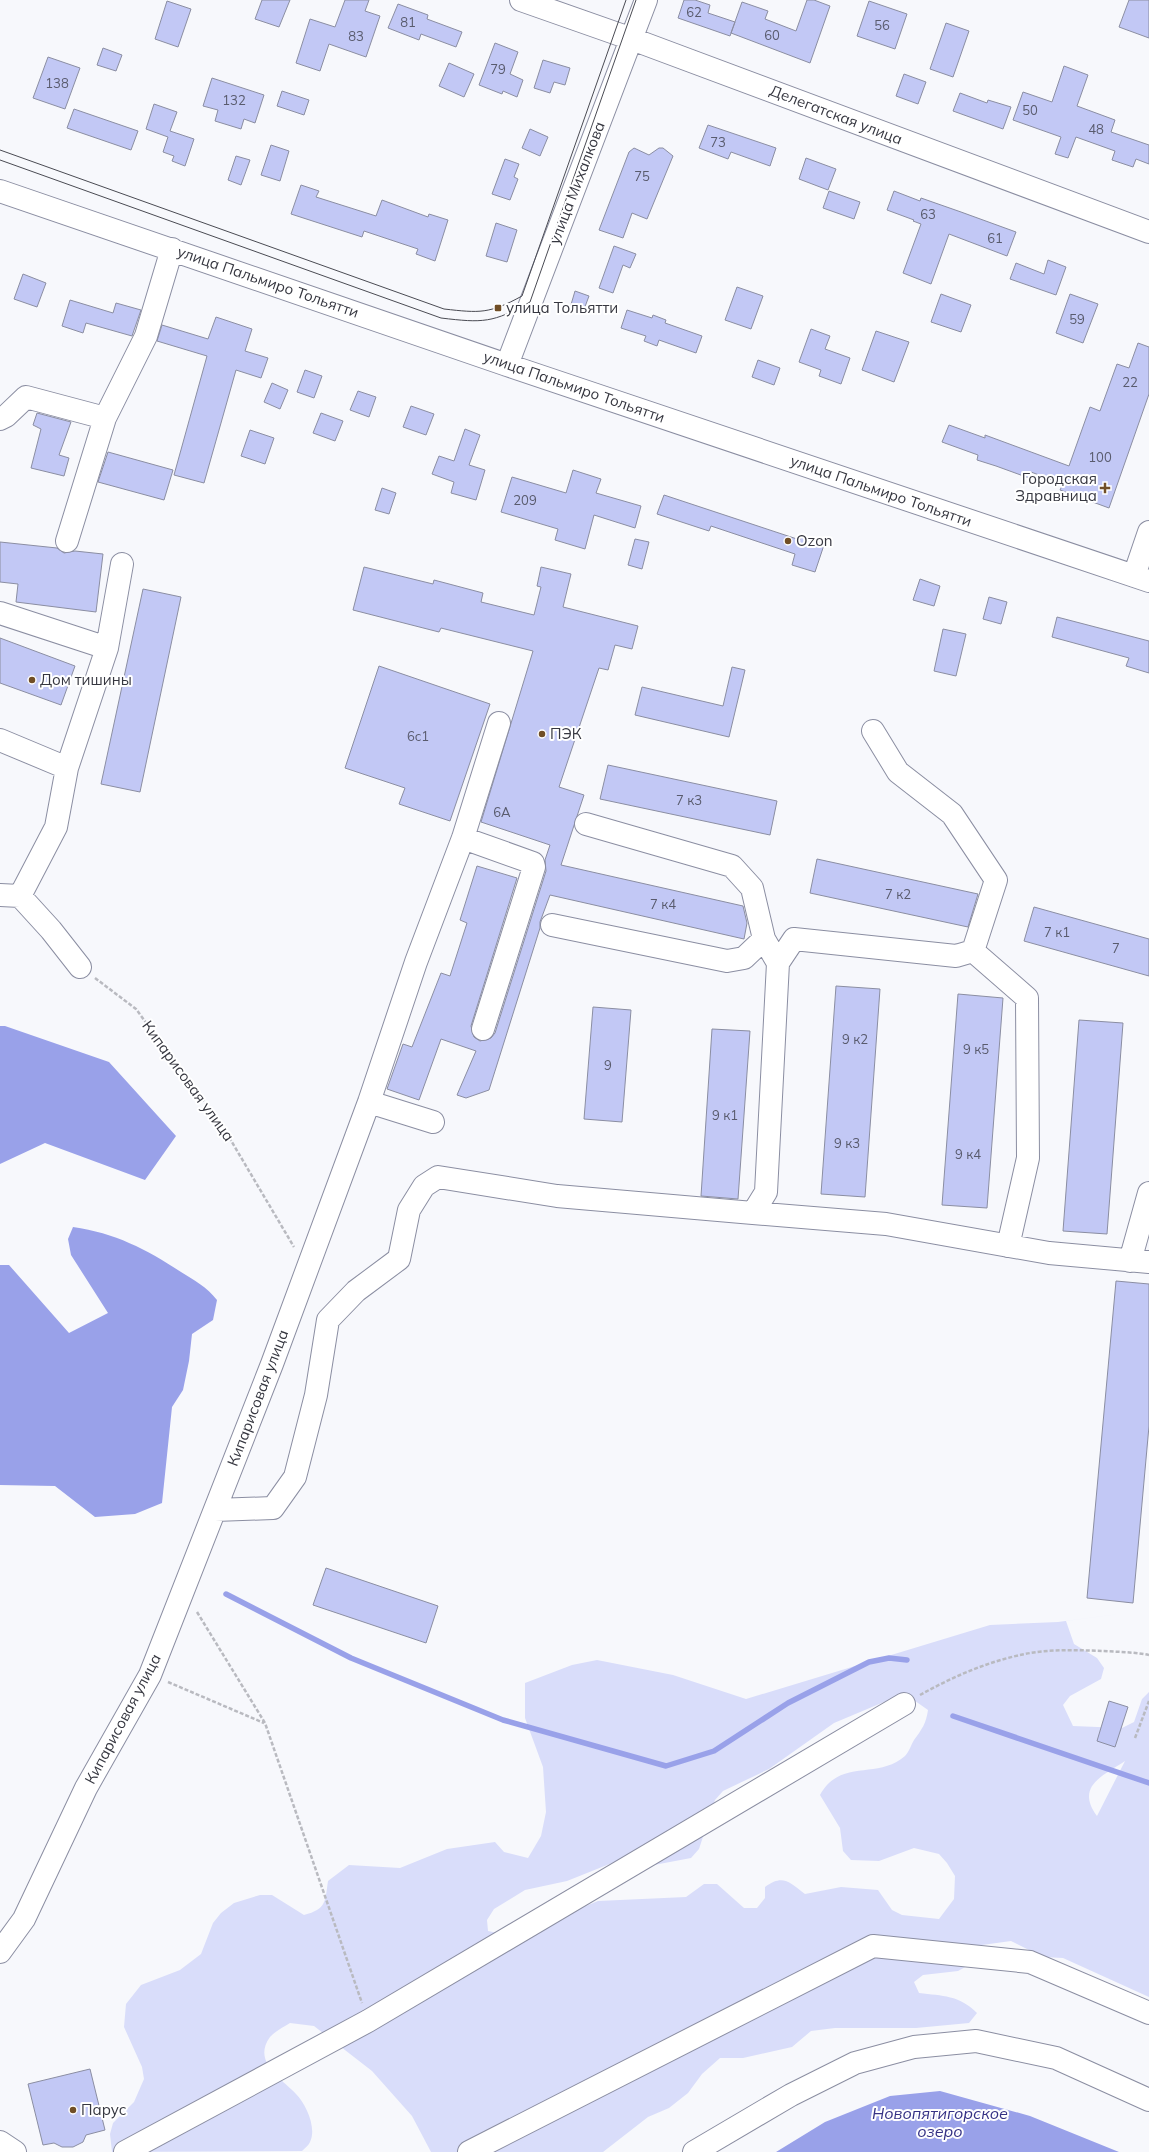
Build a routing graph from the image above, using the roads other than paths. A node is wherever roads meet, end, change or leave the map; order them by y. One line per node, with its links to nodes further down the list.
1 (521, 0): 3 (street, Делегатская улица)
2 (646, 0): 3 (street, улица Михалкова)
3 (632, 39): 5 (street, Делегатская улица); 7 (street, улица Михалкова)
4 (0, 191): 6 (street, улица Пальмиро Тольятти)
5 (1149, 232)
6 (172, 249): 7 (street, улица Пальмиро Тольятти); 8 (street)
7 (506, 365): 13 (street, улица Пальмиро Тольятти)
8 (105, 418): 9 (street); 11 (street)
9 (0, 419)
10 (1149, 532): 13 (street)
11 (67, 541)
12 (122, 564): 15 (street)
13 (1142, 578)
14 (0, 613): 15 (street)
15 (107, 648): 19 (street)
16 (499, 723): 21 (street)
17 (873, 731): 25 (street)
18 (0, 740): 19 (street)
19 (67, 768): 22 (street)
20 (586, 824): 24 (street)
21 (463, 838): 28 (street); 29 (street)
22 (10, 895): 27 (street)
23 (552, 925): 24 (street)
24 (764, 939): 26 (street)
25 (973, 951): 26 (street); 33 (street)
26 (778, 963): 32 (street)
27 (80, 967)
28 (483, 1029)
29 (369, 1102): 30 (street); 35 (street, Кипарисовая улица)
30 (433, 1122)
31 (1149, 1193): 34 (street)
32 (753, 1214): 33 (street); 35 (street)
33 (1008, 1246): 34 (street)
34 (1139, 1262)
35 (215, 1510): 37 (street, Кипарисовая улица)
36 (904, 1704): 42 (street)
37 (0, 1952)
38 (1149, 2014): 43 (street)
39 (1149, 2100): 44 (street)
40 (0, 2142): 41 (street)
41 (15, 2152)
42 (126, 2152)
43 (469, 2152)
44 (694, 2152)

